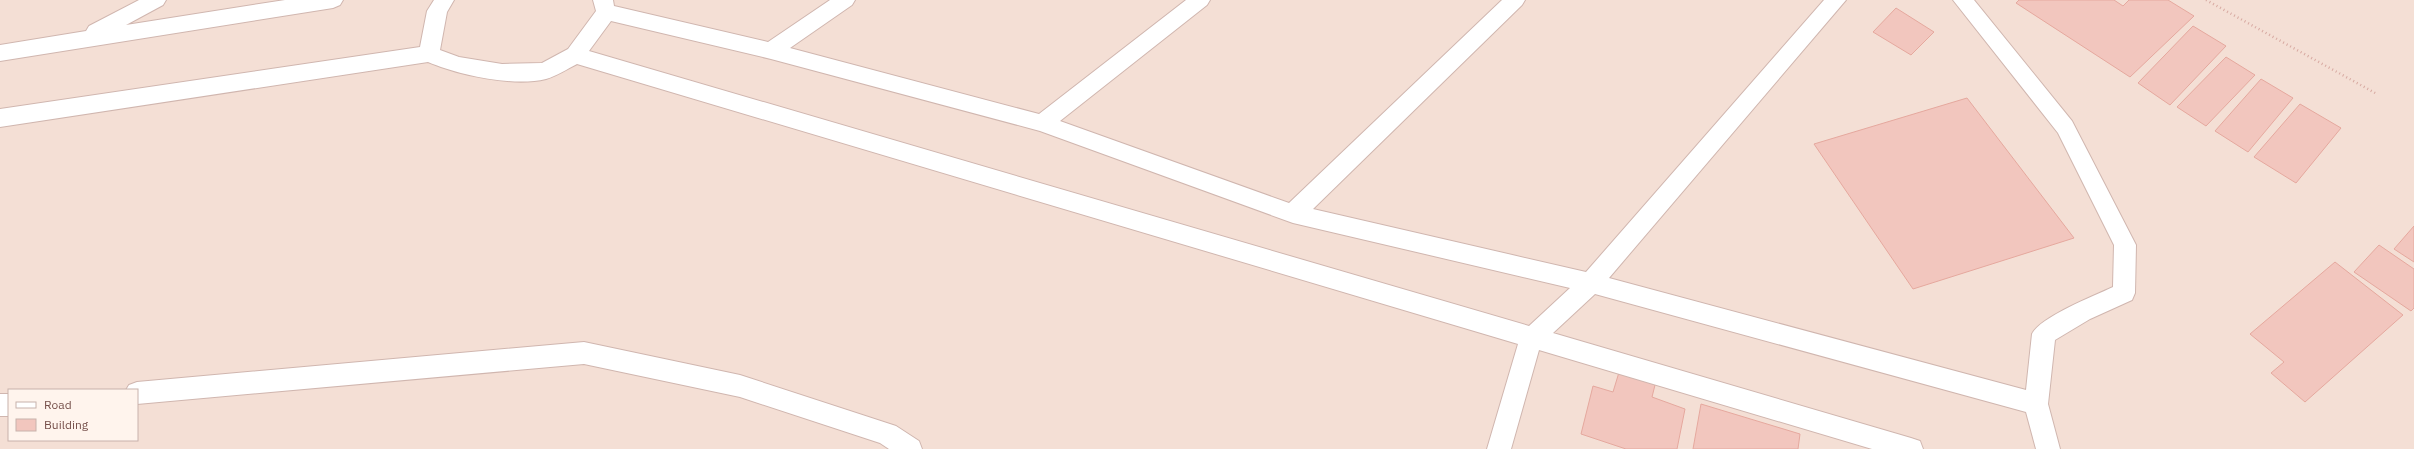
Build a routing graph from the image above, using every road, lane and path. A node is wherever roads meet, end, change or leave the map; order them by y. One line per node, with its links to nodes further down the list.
1 (156, 0): 11 (street)
2 (333, 0): 11 (street)
3 (444, 0): 14 (street)
4 (845, 0): 12 (street)
5 (1200, 0): 18 (street)
6 (1515, 0): 19 (street)
7 (1836, 0): 20 (street)
8 (1962, 0): 23 (street)
9 (2206, 0): 16 (path)
10 (605, 6): 12 (street); 15 (street)
11 (81, 40): 13 (street)
12 (771, 51): 18 (street)
13 (0, 53)
14 (429, 54): 15 (street); 17 (street)
15 (575, 55): 21 (street)
16 (2377, 94)
17 (0, 118)
18 (1042, 123): 19 (street)
19 (1293, 214): 20 (street)
20 (1591, 283): 21 (street); 23 (street)
21 (1531, 339): 25 (street); 26 (street)
22 (138, 393): 24 (street)
23 (2036, 404): 27 (street)
24 (910, 449)
25 (1499, 449)
26 (1911, 449)
27 (2048, 449)

